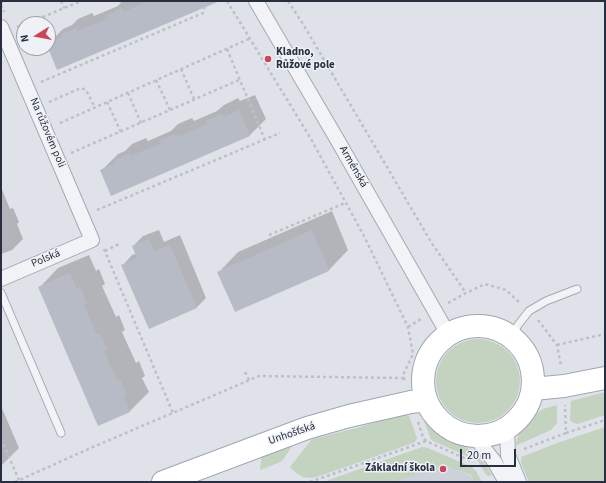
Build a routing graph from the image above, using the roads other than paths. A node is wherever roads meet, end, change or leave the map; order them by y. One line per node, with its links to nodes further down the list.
1 (256, 1): 7 (street, Arménská)
2 (1, 27): 3 (street, Na růžovém poli)
3 (92, 240): 4 (street, Polská)
4 (1, 279)
5 (577, 289): 8 (lane)
6 (1, 293): 13 (lane)
7 (448, 334): 8 (main road); 11 (main road)
8 (512, 337): 10 (main road)
9 (605, 378): 10 (main road)
10 (533, 388): 12 (main road)
11 (418, 401): 14 (main road); 15 (main road, Unhošťská)
12 (507, 428): 14 (main road); 17 (street)
13 (60, 433)
14 (475, 437): 16 (street)
15 (163, 482)
16 (506, 482)
17 (519, 482)

